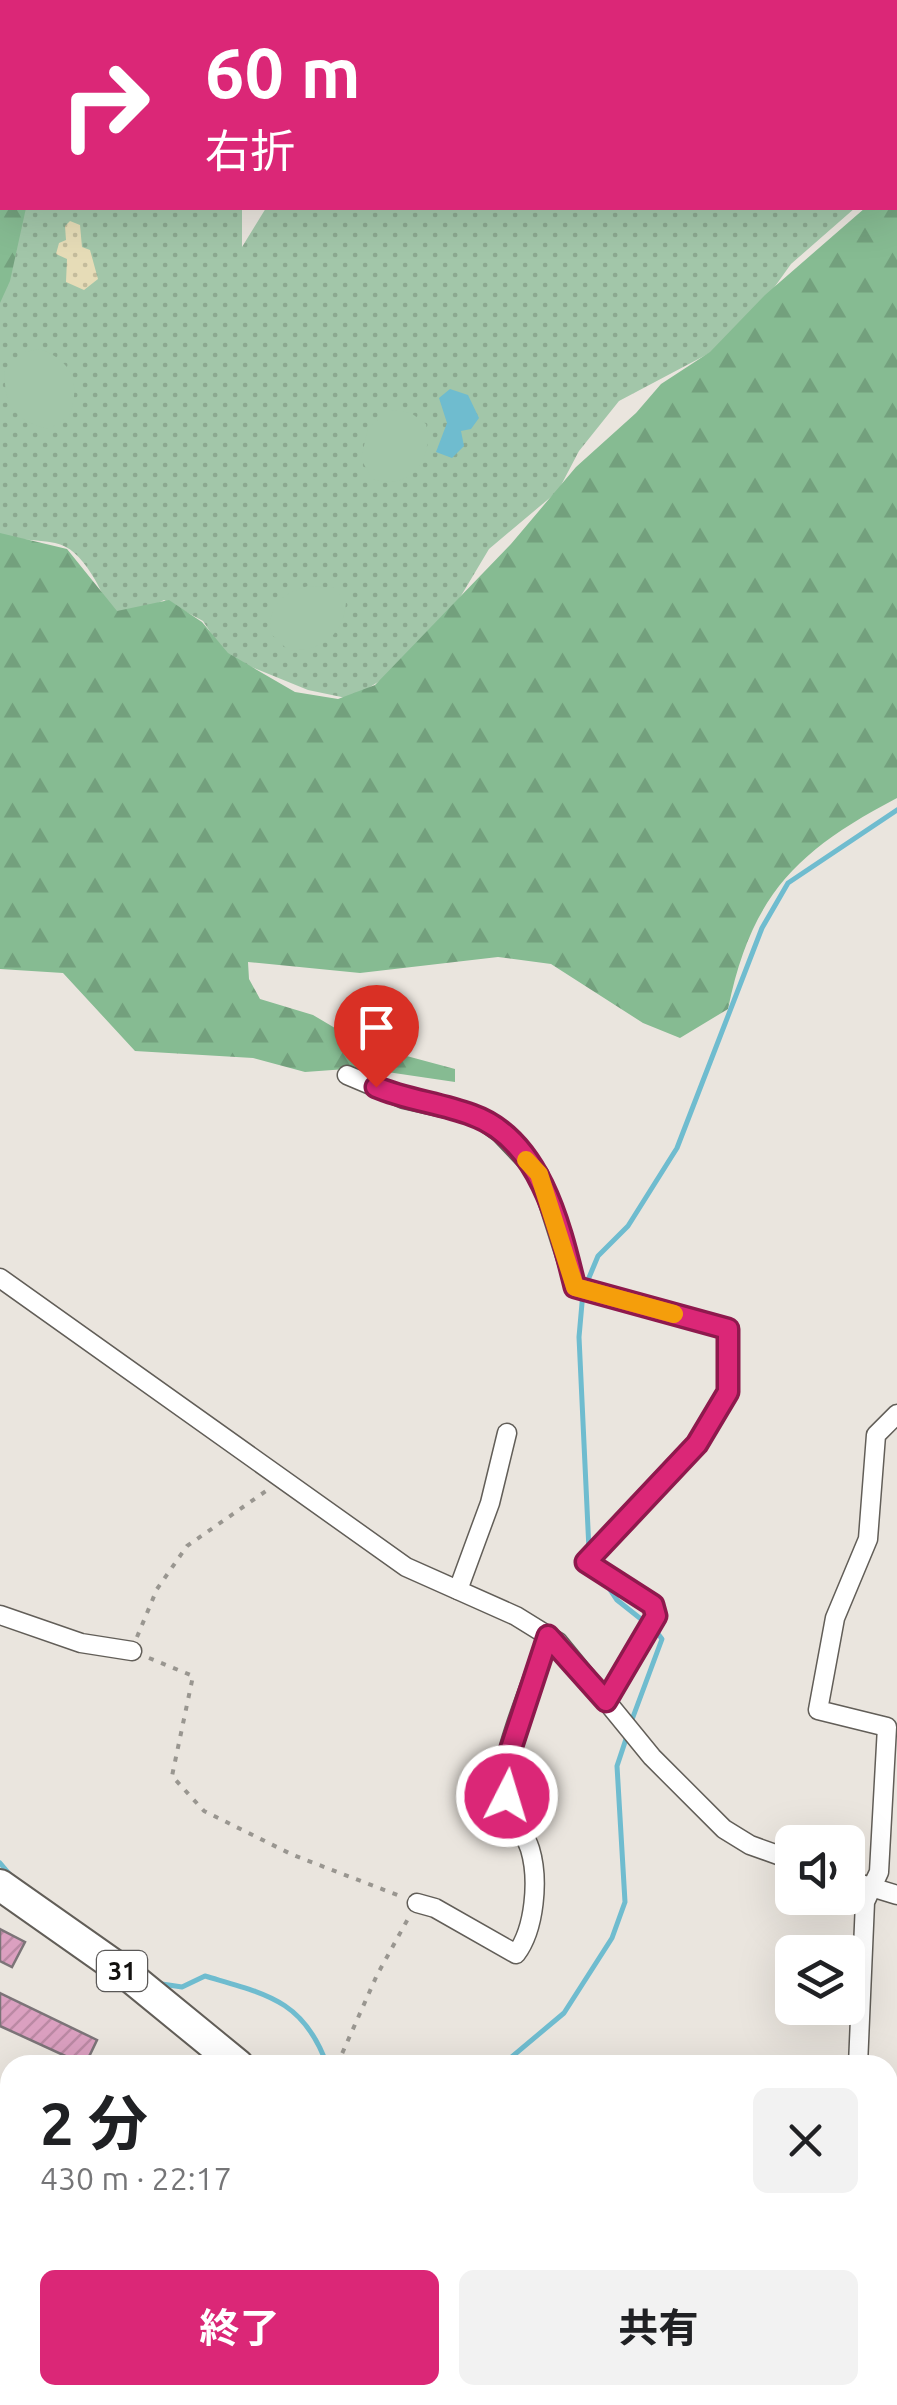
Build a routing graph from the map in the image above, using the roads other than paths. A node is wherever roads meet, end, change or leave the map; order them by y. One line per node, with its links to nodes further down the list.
1 (348, 1074): 9 (street)
2 (0, 1278): 5 (street)
3 (897, 1414): 13 (street)
4 (507, 1434): 5 (street)
5 (458, 1590): 7 (street)
6 (0, 1615): 8 (street)
7 (548, 1636): 9 (street); 15 (street)
8 (132, 1651)
9 (606, 1701): 10 (street)
10 (775, 1854)
11 (0, 1885): 16 (main road, 31)
12 (865, 1886): 13 (street)
13 (872, 1888): 14 (street); 17 (street)
14 (897, 1895)
15 (417, 1903)
16 (226, 2055)
17 (858, 2055)

